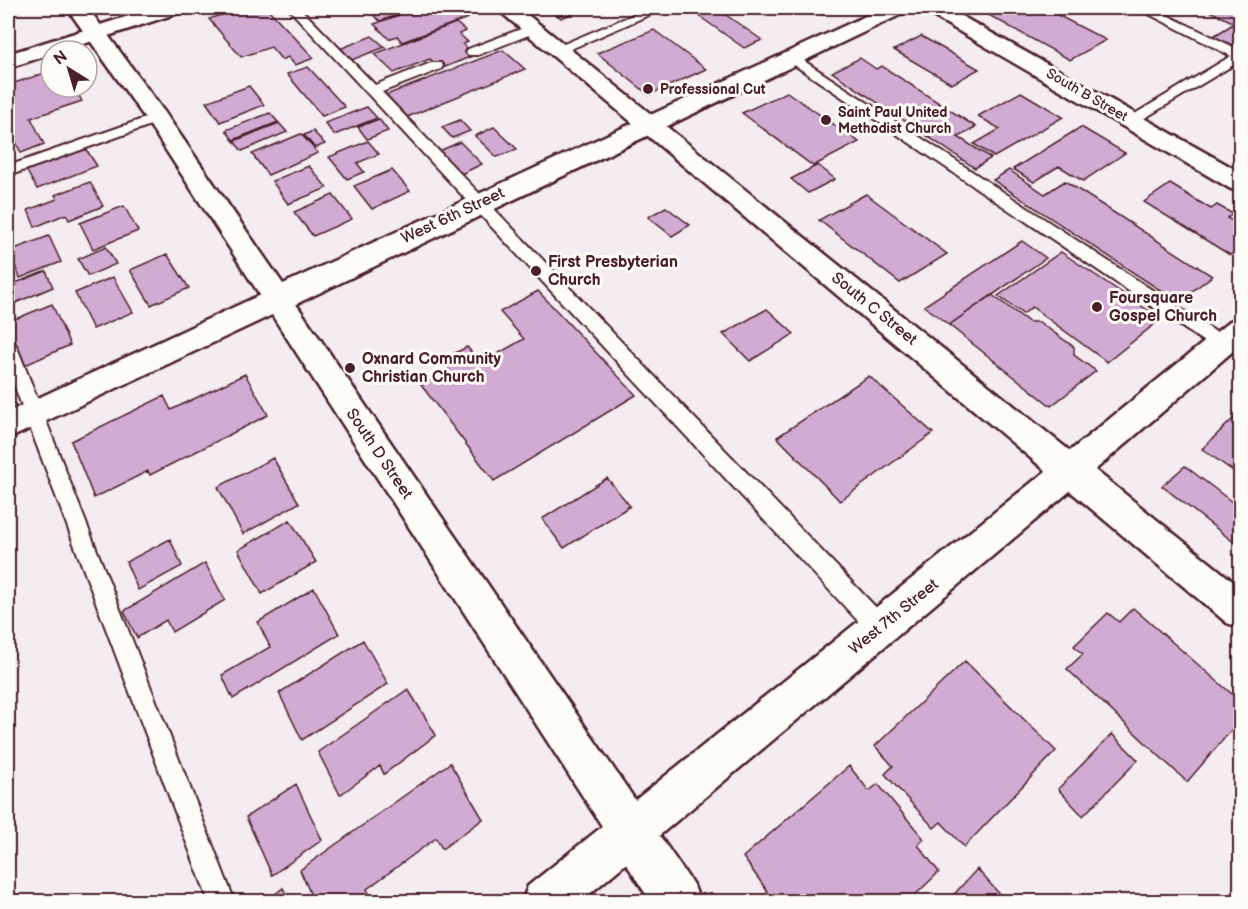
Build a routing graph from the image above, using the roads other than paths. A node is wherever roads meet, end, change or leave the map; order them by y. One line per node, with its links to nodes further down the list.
1 (174, 8): 8 (street)
2 (294, 8): 16 (lane)
3 (507, 8): 9 (street, South C Street)
4 (659, 8): 10 (lane)
5 (899, 8): 13 (street, West 6th Street)
6 (933, 8): 18 (street, South B Street)
7 (1143, 8): 12 (lane)
8 (87, 20): 14 (street); 17 (street, South D Street)
9 (534, 28): 10 (street, South C Street); 11 (lane)
10 (559, 49): 19 (street, South C Street)
11 (473, 52)
12 (1240, 55): 18 (lane)
13 (792, 57): 19 (street, West 6th Street); 24 (lane)
14 (8, 61)
15 (436, 66): 16 (lane)
16 (372, 91): 22 (lane)
17 (157, 118): 20 (lane); 23 (street, South D Street)
18 (1133, 121): 21 (street, South B Street)
19 (650, 124): 22 (street, West 6th Street); 28 (street, South C Street)
20 (8, 171)
21 (1240, 183)
22 (478, 204): 23 (street, West 6th Street); 30 (lane)
23 (276, 299): 26 (street, West 6th Street); 31 (street, South D Street)
24 (1231, 337): 28 (street, West 7th Street)
25 (8, 347): 26 (lane)
26 (35, 413): 27 (street, West 6th Street); 32 (lane)
27 (8, 426)
28 (1070, 470): 29 (street, South C Street); 30 (street, West 7th Street)
29 (1240, 610)
30 (880, 628): 31 (street, West 7th Street)
31 (631, 831): 33 (street, West 7th Street); 34 (street, South D Street)
32 (222, 902)
33 (544, 902)
34 (678, 902)

